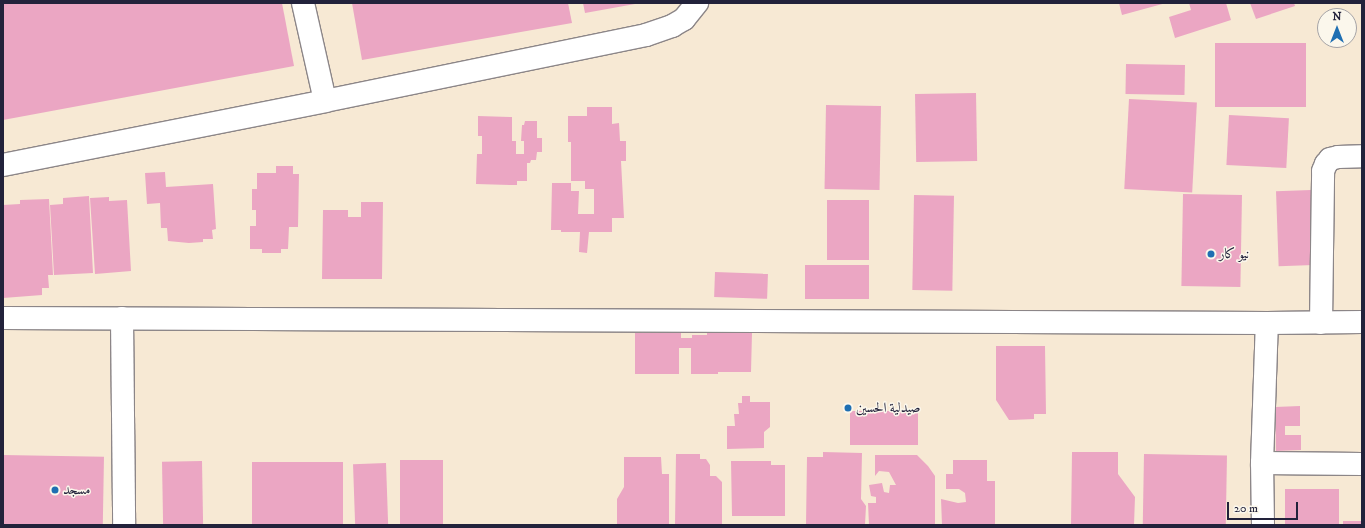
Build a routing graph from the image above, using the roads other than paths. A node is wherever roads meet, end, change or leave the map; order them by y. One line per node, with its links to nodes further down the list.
1 (303, 3): 3 (street)
2 (697, 3): 3 (street)
3 (325, 101): 5 (street)
4 (1362, 156): 9 (street)
5 (3, 165)
6 (3, 318): 7 (street)
7 (122, 318): 10 (street); 13 (street)
8 (1362, 322): 9 (street)
9 (1321, 323): 10 (street)
10 (1267, 324): 11 (street)
11 (1262, 463): 12 (street); 14 (street)
12 (1362, 464)
13 (124, 525)
14 (1263, 525)

